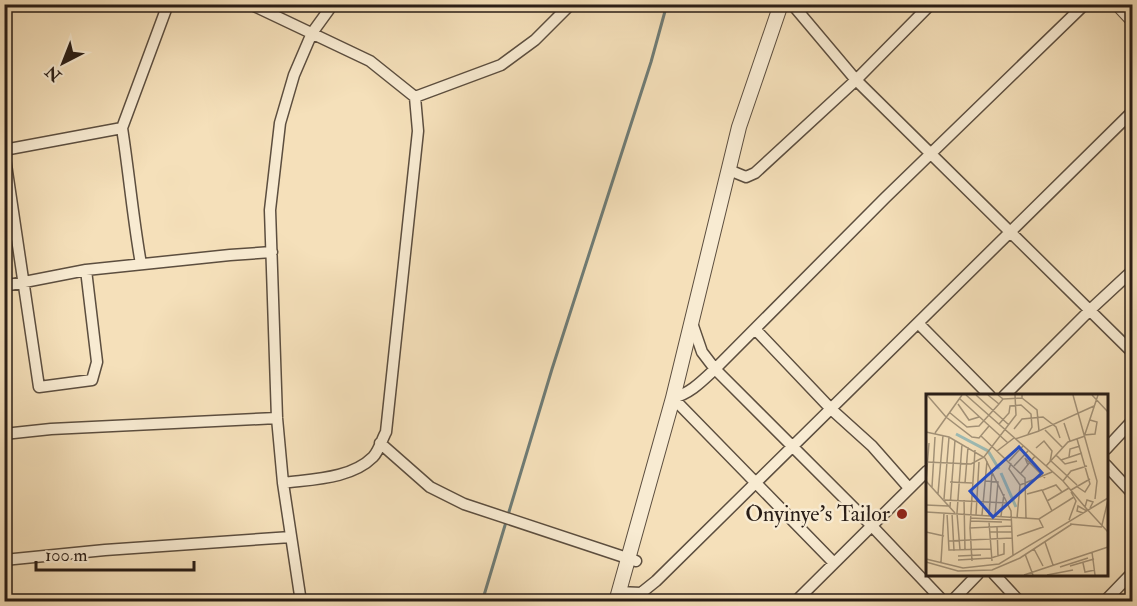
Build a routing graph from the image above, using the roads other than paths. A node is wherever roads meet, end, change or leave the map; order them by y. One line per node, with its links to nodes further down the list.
1 (168, 4): 15 (street)
2 (250, 4): 11 (street)
3 (333, 4): 11 (street)
4 (571, 4): 13 (street)
5 (781, 4): 18 (street)
6 (792, 4): 12 (street)
7 (931, 4): 12 (street)
8 (1085, 4): 17 (street)
9 (1118, 4): 10 (street)
10 (1132, 19)
11 (312, 33): 13 (street); 20 (street)
12 (856, 80): 17 (street); 18 (street)
13 (415, 97): 39 (street)
14 (1132, 112): 19 (street)
15 (122, 128): 16 (street); 21 (street)
16 (4, 150): 24 (street)
17 (931, 156): 19 (street); 29 (street)
18 (729, 170): 27 (street)
19 (1010, 232): 26 (street); 28 (street)
20 (272, 252): 21 (street); 36 (street)
21 (141, 264): 22 (street)
22 (86, 270): 24 (street); 24 (street)
23 (1132, 271): 26 (street)
24 (24, 283): 25 (street)
25 (4, 286)
26 (1091, 309): 30 (street); 33 (street)
27 (691, 320): 31 (street); 34 (street)
28 (919, 324): 32 (street); 35 (street)
29 (755, 329): 31 (street); 35 (street)
30 (1132, 352)
31 (715, 369): 34 (street); 40 (street)
32 (988, 394)
33 (1006, 394)
34 (674, 398): 44 (street); 51 (street)
35 (831, 409): 40 (street); 46 (street)
36 (277, 418): 38 (street); 45 (street)
37 (1132, 421): 41 (street)
38 (4, 434)
39 (380, 443): 45 (street); 51 (street)
40 (792, 446): 44 (street); 48 (street)
41 (1107, 447)
42 (1107, 466): 47 (street)
43 (926, 472): 46 (street)
44 (756, 482): 52 (street); 56 (street)
45 (283, 483): 49 (street)
46 (909, 488): 48 (street)
47 (1132, 493)
48 (871, 525): 52 (street); 59 (street)
49 (291, 537): 50 (street); 57 (street)
50 (4, 560)
51 (632, 560): 56 (street)
52 (834, 563): 58 (street)
53 (1132, 573): 62 (street)
54 (976, 576): 60 (street)
55 (996, 576): 61 (street)
56 (617, 597)
57 (301, 602)
58 (795, 602)
59 (944, 602)
60 (951, 602)
61 (1020, 602)
62 (1104, 602)

